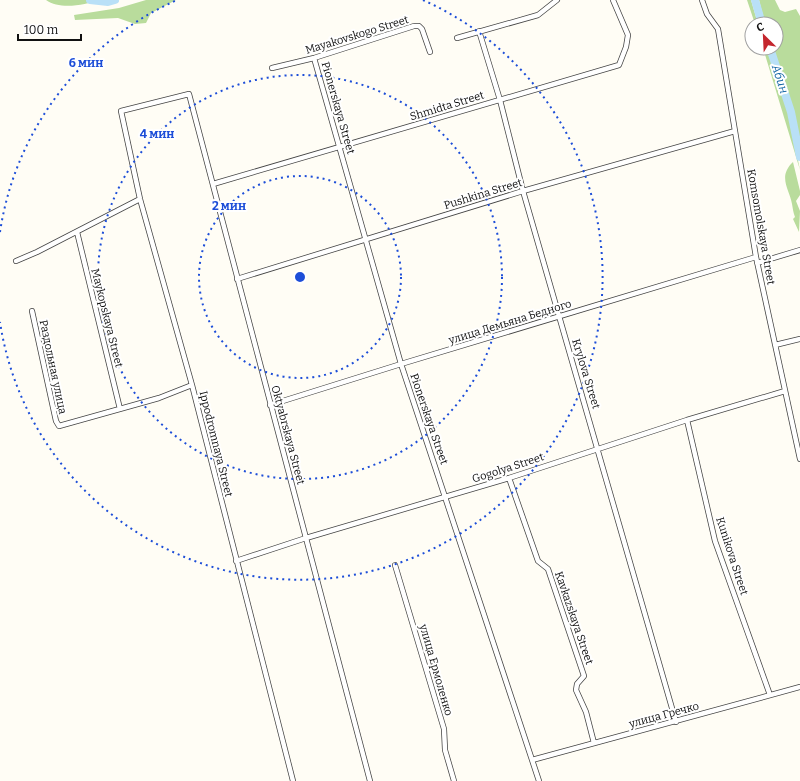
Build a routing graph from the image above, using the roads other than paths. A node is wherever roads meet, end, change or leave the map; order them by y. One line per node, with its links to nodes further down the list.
1 (558, 0): 4 (street)
2 (613, 0): 10 (street, Shmidta Street)
3 (702, 0): 11 (street, Komsomolskaya Street)
4 (479, 31): 5 (street); 10 (street, Krylova Street)
5 (457, 38)
6 (430, 52): 7 (street, Mayakovskogo Street)
7 (314, 58): 8 (street, Mayakovskogo Street); 12 (street, Pionerskaya Street)
8 (272, 68)
9 (189, 94): 13 (street, Oktyabrskaya Street); 15 (street, Ippodromnaya Street)
10 (500, 100): 12 (street, Shmidta Street); 14 (street, Krylova Street)
11 (735, 131): 14 (street, Pushkina Street); 19 (street, Komsomolskaya Street)
12 (341, 148): 13 (street, Shmidta Street); 17 (street, Pionerskaya Street)
13 (214, 184): 22 (street, Oktyabrskaya Street)
14 (523, 191): 17 (street, Pushkina Street); 24 (street, Krylova Street)
15 (140, 199): 16 (street); 28 (street, Ippodromnaya Street)
16 (77, 232): 20 (street); 31 (street, Maykopskaya Street)
17 (365, 239): 22 (street, Pushkina Street); 27 (street, Pionerskaya Street)
18 (800, 250): 21 (street)
19 (756, 257): 21 (street, Komsomolskaya Street); 24 (street, улица Демьяна Бедного)
20 (16, 261)
21 (758, 263): 26 (street, Komsomolskaya Street)
22 (237, 279): 30 (street, Oktyabrskaya Street)
23 (32, 311): 31 (street, Раздольная улица)
24 (559, 317): 27 (street, улица Демьяна Бедного); 33 (street, Krylova Street)
25 (800, 339): 26 (street)
26 (775, 345): 29 (street, Komsomolskaya Street)
27 (401, 364): 30 (street, улица Демьяна Бедного); 36 (street, Pionerskaya Street)
28 (192, 385): 31 (street); 38 (street, Ippodromnaya Street)
29 (785, 391): 32 (street, Gogolya Street); 34 (street, Komsomolskaya Street)
30 (270, 405): 37 (street, Oktyabrskaya Street)
31 (120, 409)
32 (687, 420): 33 (street, Gogolya Street); 41 (street, Kunikova Street)
33 (599, 448): 35 (street, Gogolya Street); 42 (street, Krylova Street)
34 (800, 459)
35 (509, 478): 36 (street, Gogolya Street); 43 (street, Kavkazskaya Street)
36 (446, 496): 37 (street, Gogolya Street); 44 (street, Pionerskaya Street)
37 (306, 538): 38 (street, Gogolya Street); 46 (street, Oktyabrskaya Street)
38 (236, 561): 45 (street, Ippodromnaya Street)
39 (395, 565): 47 (street, улица Ермоленко)
40 (800, 687): 41 (street, улица Гречко)
41 (770, 695): 42 (street, улица Гречко)
42 (676, 722): 43 (street, улица Гречко)
43 (594, 743): 44 (street, улица Гречко)
44 (532, 760): 48 (street, Pionerskaya Street)
45 (293, 781)
46 (370, 781)
47 (454, 781)
48 (539, 781)

